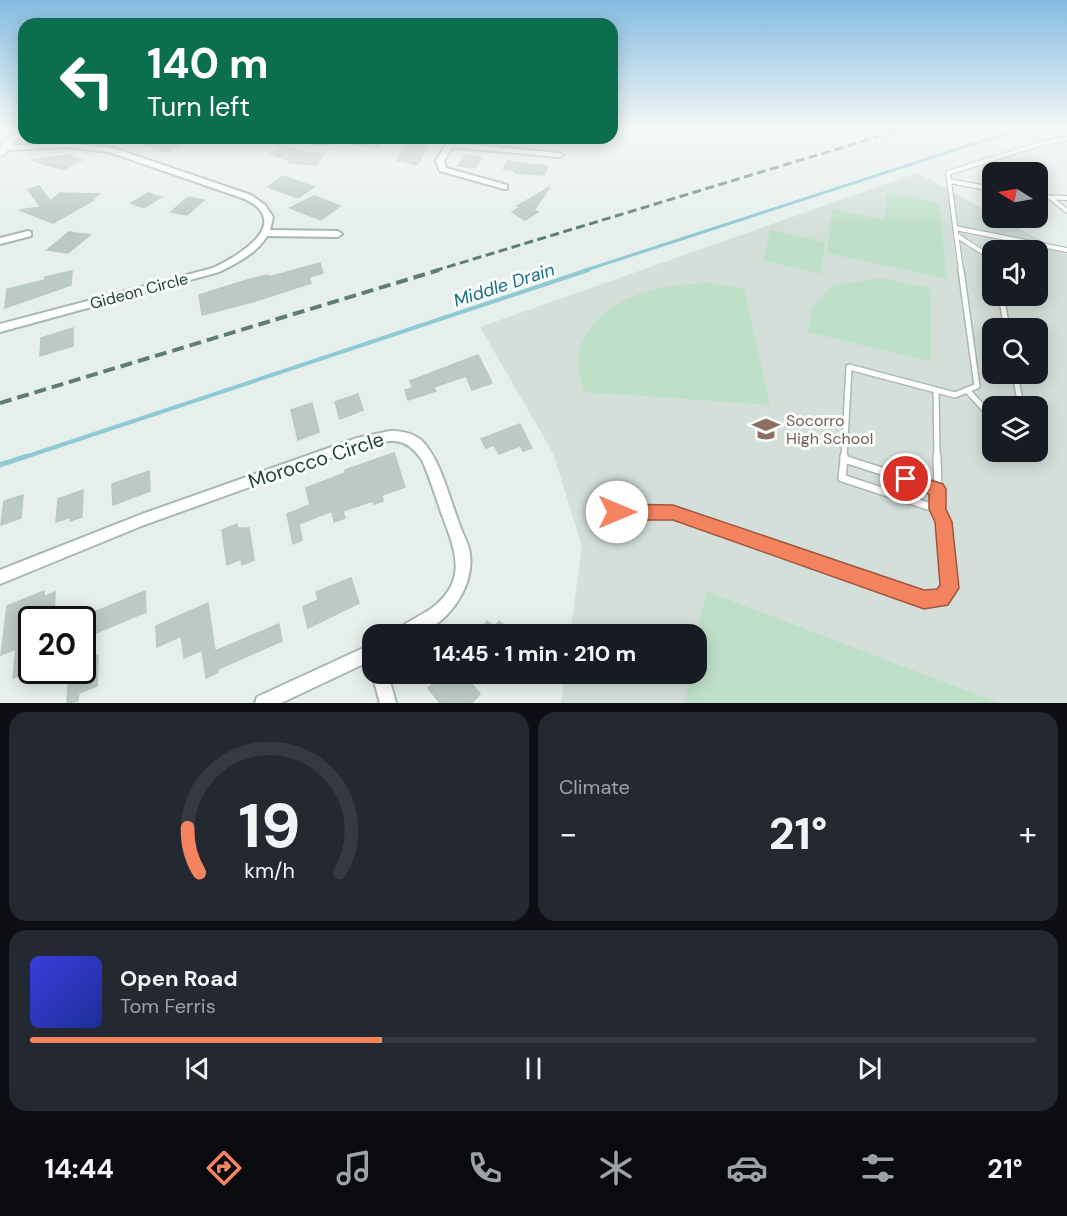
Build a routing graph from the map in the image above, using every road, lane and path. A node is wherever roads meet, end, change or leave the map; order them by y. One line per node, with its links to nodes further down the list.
1 (150, 163): 11 (street)
2 (440, 163): 5 (street)
3 (980, 163): 4 (lane)
4 (949, 181): 6 (lane); 10 (lane)
5 (504, 187)
6 (982, 187)
7 (1050, 198): 8 (lane); 9 (lane)
8 (1067, 198)
9 (1067, 212)
10 (955, 228): 14 (lane); 16 (lane)
11 (265, 232): 13 (street); 18 (street, Gideon Circle)
12 (28, 234): 15 (street)
13 (338, 234)
14 (956, 236): 17 (lane); 20 (lane)
15 (0, 241)
16 (1067, 250)
17 (982, 252)
18 (0, 328)
19 (936, 390): 20 (lane); 22 (lane); 23 (lane)
20 (967, 390): 21 (lane)
21 (982, 407)
22 (844, 459): 23 (lane); 24 (lane)
23 (938, 489): 24 (lane)
24 (937, 509): 25 (lane)
25 (617, 512)
26 (0, 577): 27 (street, Morocco Circle)
27 (421, 624)
28 (362, 657): 30 (street)
29 (383, 684): 31 (street)
30 (263, 703)
31 (388, 703)

